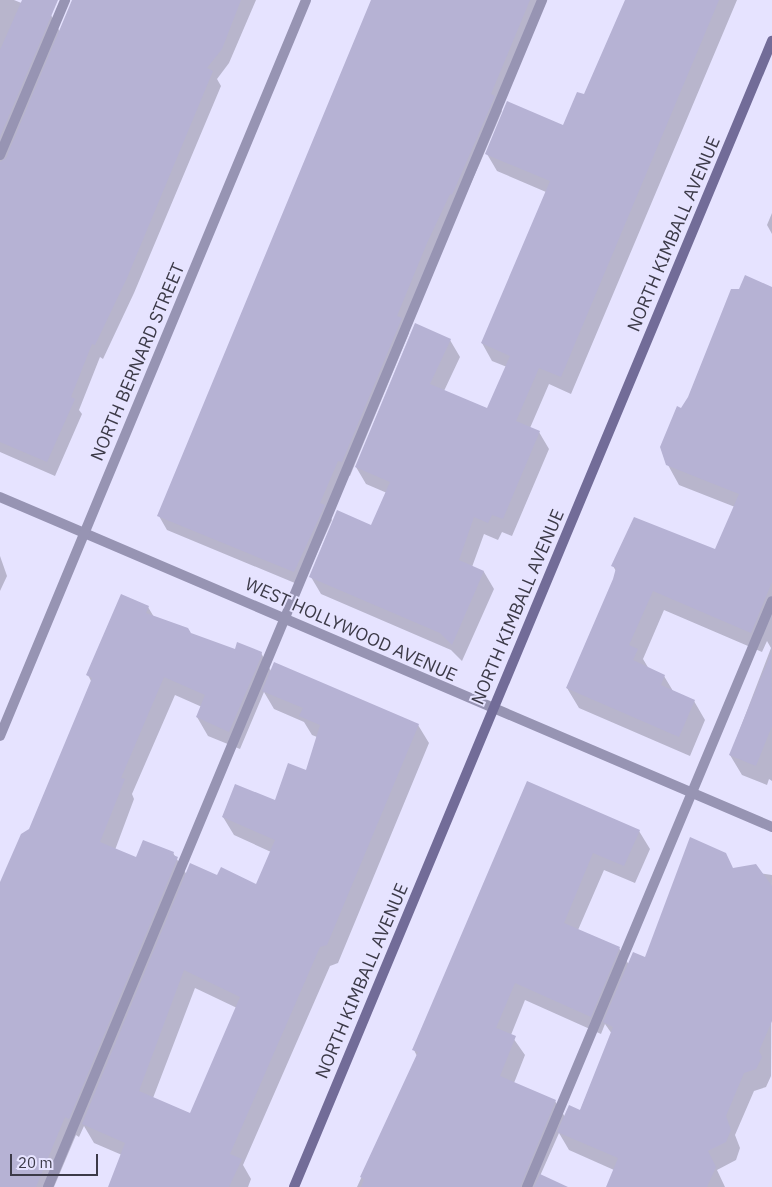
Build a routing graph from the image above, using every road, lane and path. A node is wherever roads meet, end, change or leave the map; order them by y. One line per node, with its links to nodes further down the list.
1 (65, 0): 5 (street)
2 (306, 0): 7 (street, NORTH BERNARD STREET)
3 (542, 0): 9 (street)
4 (772, 41): 10 (street, NORTH KIMBALL AVENUE)
5 (0, 155)
6 (0, 497): 7 (street, WEST HOLLYWOOD AVENUE)
7 (85, 533): 9 (street, WEST HOLLYWOOD AVENUE); 11 (street, NORTH BERNARD STREET)
8 (772, 601): 12 (street)
9 (285, 619): 10 (street, WEST HOLLYWOOD AVENUE); 14 (street)
10 (493, 710): 12 (street, WEST HOLLYWOOD AVENUE); 15 (street, NORTH KIMBALL AVENUE)
11 (0, 736)
12 (692, 793): 13 (street, WEST HOLLYWOOD AVENUE); 16 (street)
13 (772, 827)
14 (48, 1187)
15 (294, 1187)
16 (527, 1187)

